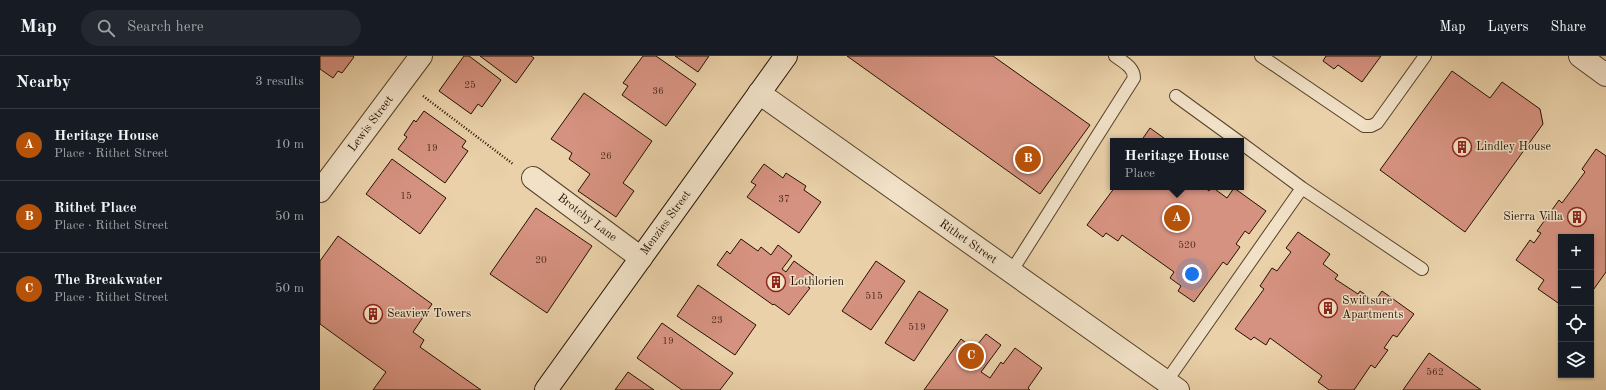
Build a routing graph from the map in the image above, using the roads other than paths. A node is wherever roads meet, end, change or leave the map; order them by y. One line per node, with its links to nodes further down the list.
1 (421, 56): 13 (street, Lewis Street)
2 (786, 56): 8 (street, Menzies Street)
3 (1116, 56): 17 (lane)
4 (1261, 56): 5 (lane)
5 (1425, 56)
6 (1580, 56): 7 (street)
7 (1605, 71)
8 (759, 93): 15 (street, Menzies Street); 17 (street, Rithet Street)
9 (1176, 96): 10 (lane)
10 (1234, 138)
11 (1244, 145): 14 (lane)
12 (533, 178): 15 (street, Brotchy Lane)
13 (322, 183)
14 (1302, 188): 16 (lane); 18 (lane)
15 (641, 258): 19 (street, Menzies Street)
16 (1422, 269)
17 (1011, 272): 18 (street, Rithet Street)
18 (1172, 386)
19 (546, 390)

